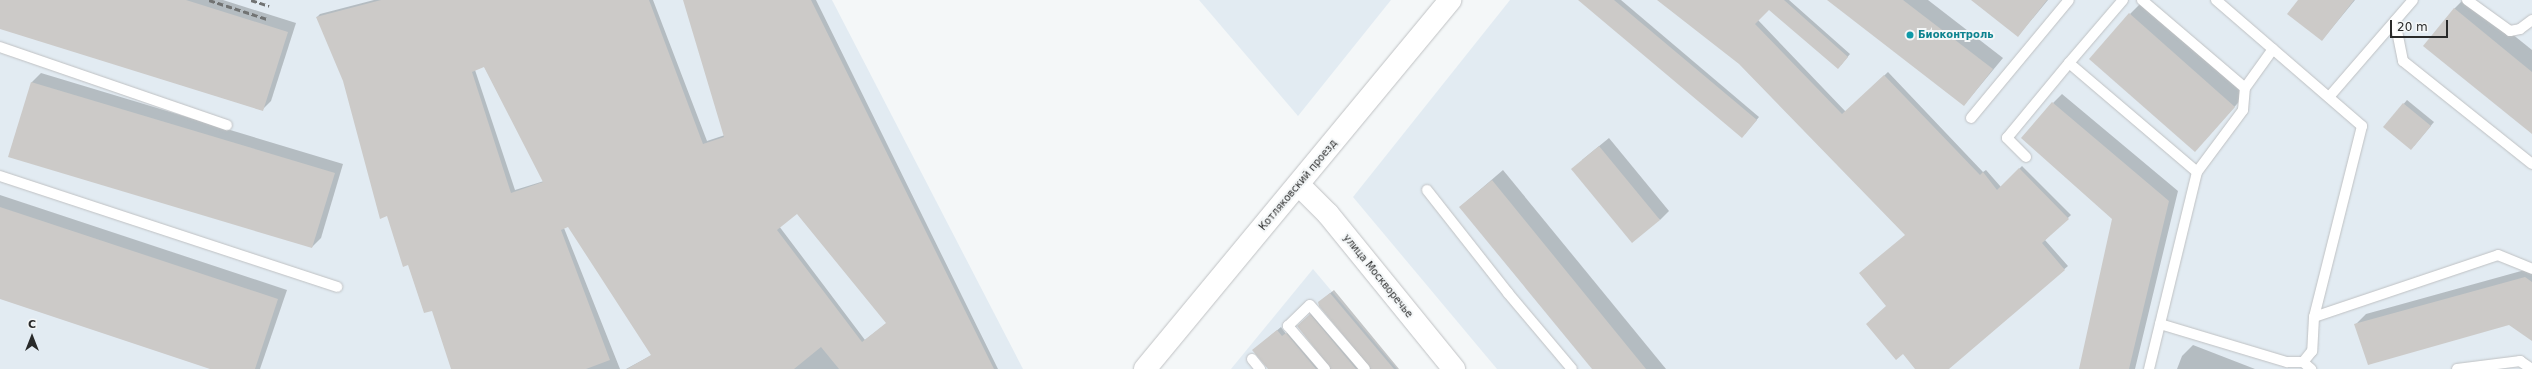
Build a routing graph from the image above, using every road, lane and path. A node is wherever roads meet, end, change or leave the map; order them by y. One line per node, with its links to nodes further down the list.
1 (1450, 0): 21 (main road, Котляковский проезд)
2 (2069, 0): 15 (lane)
3 (2123, 0): 12 (lane)
4 (2142, 0): 13 (lane)
5 (2216, 0): 11 (lane)
6 (2413, 0): 9 (lane)
7 (2467, 0): 8 (lane)
8 (2532, 20)
9 (2395, 21): 14 (lane); 18 (lane)
10 (0, 47): 16 (lane)
11 (2272, 49): 13 (lane); 14 (lane)
12 (2069, 63): 17 (lane); 19 (lane)
13 (2245, 88): 19 (lane)
14 (2329, 97): 25 (lane)
15 (1971, 118)
16 (227, 125)
17 (2026, 157)
18 (2532, 164)
19 (2197, 172): 26 (lane)
20 (0, 176): 24 (lane)
21 (1299, 185): 29 (main road, Котляковский проезд); 33 (main road, улица Москворечье)
22 (1427, 190): 34 (lane)
23 (2532, 268): 25 (lane)
24 (337, 288)
25 (2314, 317): 28 (lane)
26 (2160, 324): 28 (lane); 35 (lane)
27 (1252, 359): 30 (lane)
28 (2302, 362): 36 (lane)
29 (1145, 369)
30 (1260, 369)
31 (1325, 369): 32 (lane)
32 (1365, 369)
33 (1454, 369)
34 (1572, 369)
35 (2149, 369)
36 (2311, 369)
37 (2457, 369): 38 (lane)
38 (2532, 369)

